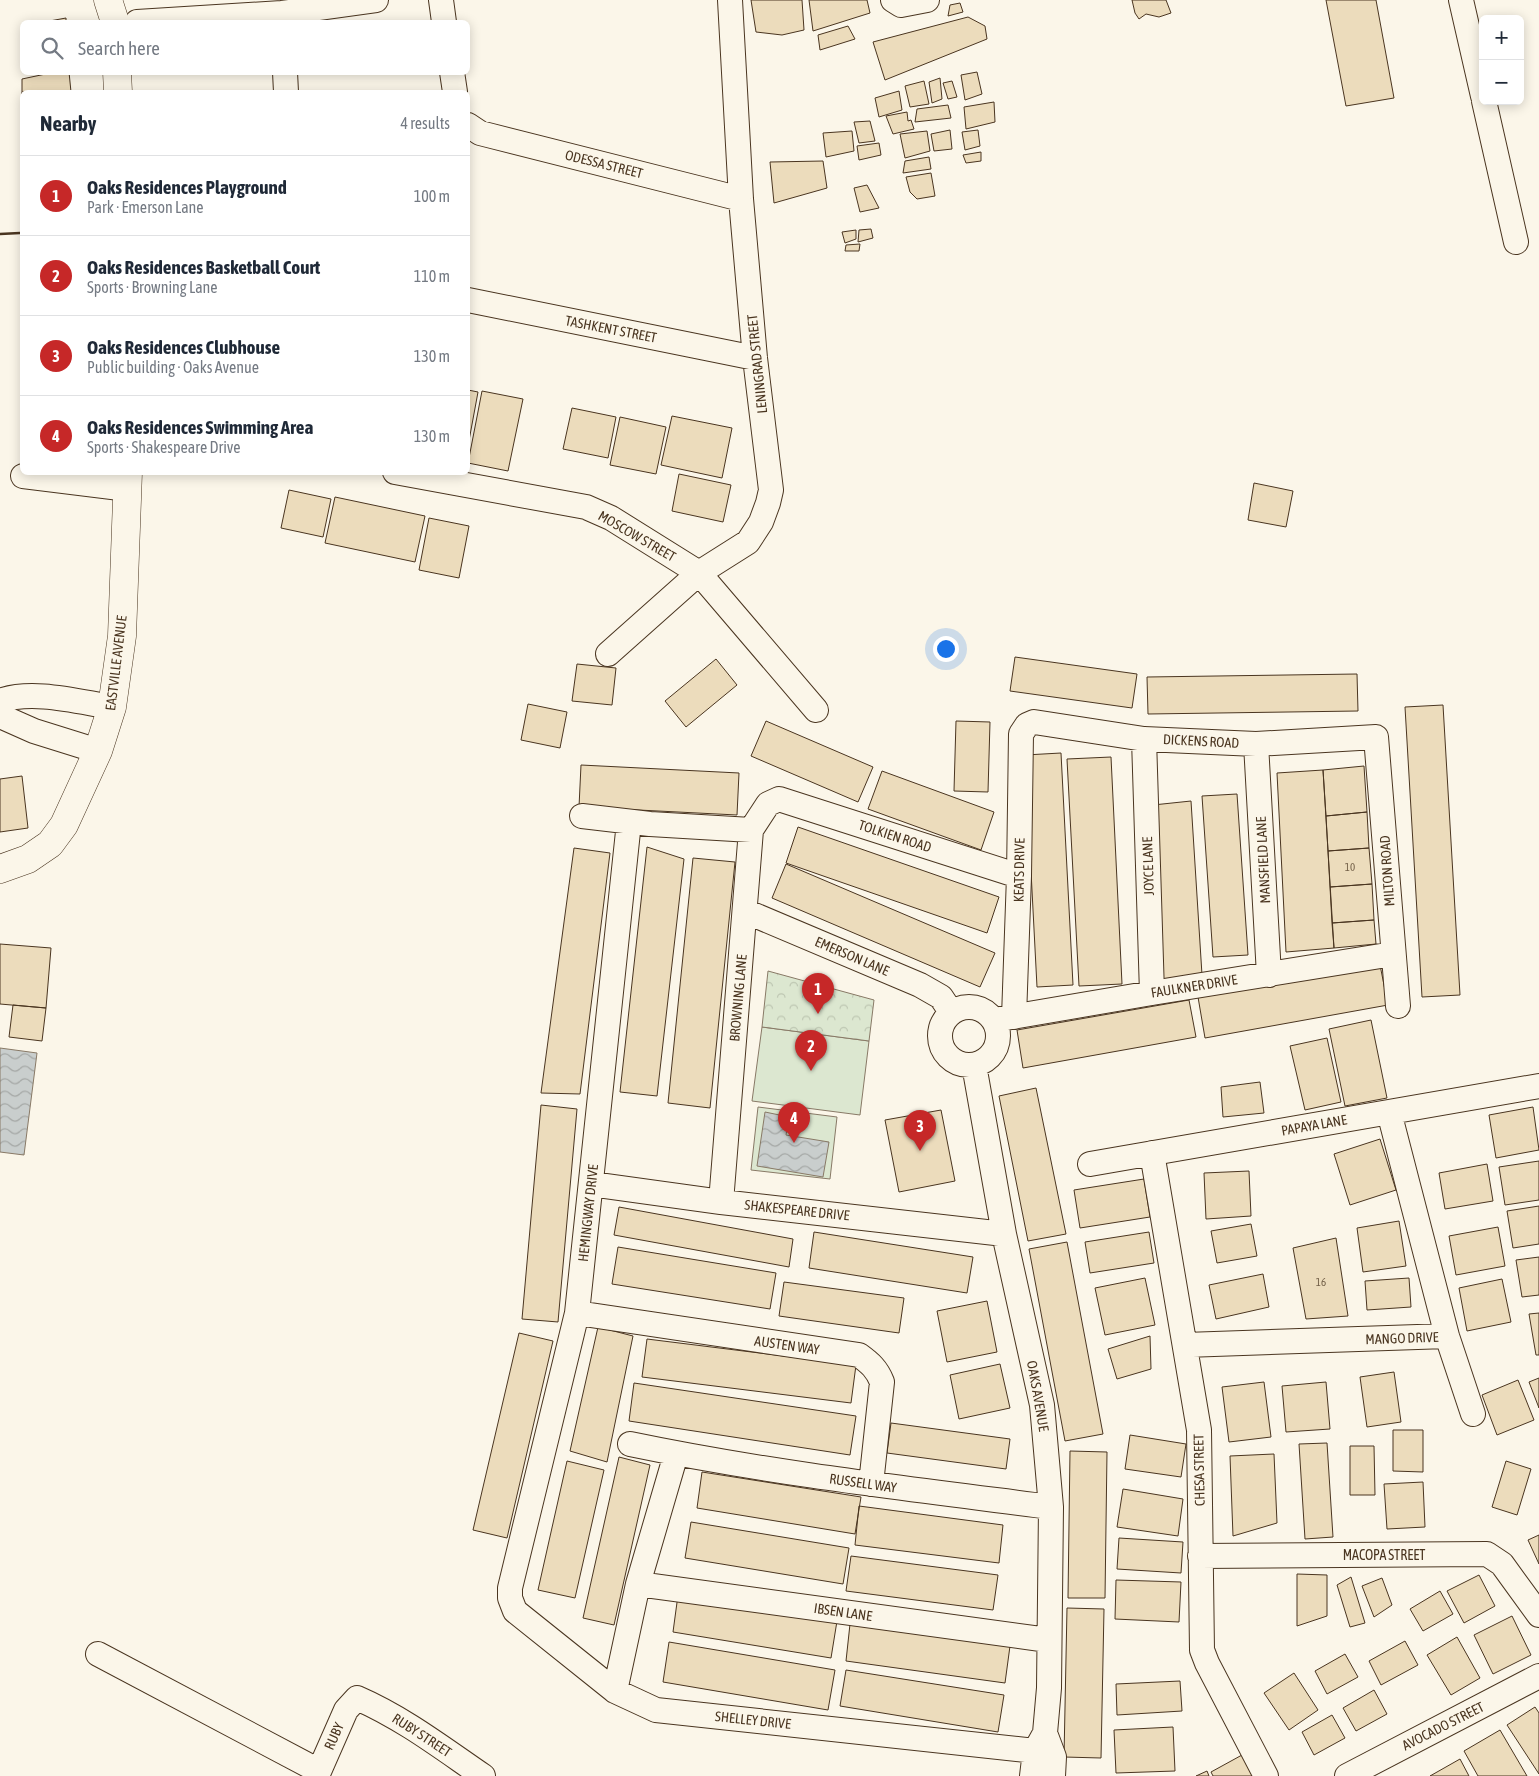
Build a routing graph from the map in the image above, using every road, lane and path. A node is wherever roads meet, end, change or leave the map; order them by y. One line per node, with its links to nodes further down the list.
1 (108, 0): 9 (street)
2 (376, 0): 8 (street)
3 (441, 0): 11 (street)
4 (730, 0): 21 (street, LENINGRAD STREET)
5 (893, 0): 6 (street)
6 (927, 0)
7 (1461, 0): 15 (street)
8 (282, 18): 10 (street)
9 (114, 20)
10 (210, 20)
11 (444, 20)
12 (117, 75): 16 (street)
13 (285, 75): 17 (street)
14 (452, 75): 18 (street)
15 (1479, 79)
16 (118, 90)
17 (286, 90)
18 (455, 90)
19 (1485, 105): 22 (street)
20 (470, 126): 21 (street, ODESSA STREET)
21 (742, 199): 24 (street, LENINGRAD STREET)
22 (1516, 242)
23 (470, 300): 24 (street, TASHKENT STREET)
24 (755, 358): 28 (street, LENINGRAD STREET)
25 (410, 475): 28 (street, MOSCOW STREET)
26 (23, 476): 27 (street)
27 (128, 481): 31 (street, EASTVILLE AVENUE)
28 (699, 573): 29 (street, LENINGRAD STREET); 32 (street, MOSCOW STREET)
29 (608, 654)
30 (0, 701): 31 (street)
31 (112, 707): 38 (street, EASTVILLE AVENUE)
32 (816, 710)
33 (0, 716): 38 (street)
34 (1026, 725): 36 (street, DICKENS ROAD); 43 (street, KEATS DRIVE)
35 (1376, 736): 37 (street, DICKENS ROAD); 45 (street, MILTON ROAD)
36 (1144, 739): 37 (street, DICKENS ROAD); 47 (street, JOYCE LANE)
37 (1256, 744): 46 (street, MANSFIELD LANE)
38 (98, 751): 42 (street, EASTVILLE AVENUE)
39 (582, 816): 40 (street)
40 (629, 822): 41 (street); 56 (street, HEMINGWAY DRIVE)
41 (751, 830): 43 (street, TOLKIEN ROAD); 44 (street, BROWNING LANE)
42 (0, 869)
43 (1019, 876): 50 (street, KEATS DRIVE)
44 (745, 911): 49 (street, EMERSON LANE); 57 (street, BROWNING LANE)
45 (1393, 954): 46 (street, FAULKNER DRIVE); 48 (street, MILTON ROAD)
46 (1270, 975): 47 (street, FAULKNER DRIVE)
47 (1152, 992): 50 (street, FAULKNER DRIVE)
48 (1398, 1006)
49 (951, 1012): 50 (street); 51 (street)
50 (1004, 1018): 51 (street)
51 (974, 1065): 58 (street, OAKS AVENUE)
52 (1539, 1086): 53 (street, PAPAYA LANE)
53 (1389, 1112): 54 (street, PAPAYA LANE); 60 (street, MANGO DRIVE)
54 (1152, 1153): 55 (street, PAPAYA LANE); 61 (street, CHESA STREET)
55 (1090, 1164)
56 (591, 1184): 57 (street, SHAKESPEARE DRIVE); 59 (street, HEMINGWAY DRIVE)
57 (720, 1202): 58 (street, SHAKESPEARE DRIVE)
58 (1004, 1234): 66 (street, OAKS AVENUE)
59 (577, 1314): 65 (street, AUSTEN WAY); 69 (street, HEMINGWAY DRIVE)
60 (1447, 1336): 61 (street, MANGO DRIVE); 62 (street)
61 (1185, 1346): 67 (street, CHESA STREET)
62 (1473, 1414)
63 (630, 1444): 64 (street, RUSSELL WAY)
64 (676, 1454): 65 (street, RUSSELL WAY); 68 (street)
65 (871, 1484): 66 (street, RUSSELL WAY)
66 (1051, 1507): 71 (street, OAKS AVENUE)
67 (1200, 1556): 70 (street, MACOPA STREET); 81 (street, CHESA STREET)
68 (638, 1584): 71 (street, IBSEN LANE); 74 (street)
69 (510, 1598): 74 (street, SHELLEY DRIVE)
70 (1539, 1615)
71 (1048, 1640): 76 (street, OAKS AVENUE)
72 (98, 1654): 77 (street)
73 (1539, 1676): 82 (street, AVOCADO STREET)
74 (615, 1691): 76 (street, SHELLEY DRIVE)
75 (357, 1698): 77 (street, RUBY); 78 (street, RUBY STREET)
76 (1040, 1742): 79 (street, OAKS AVENUE); 80 (street, OAKS AVENUE)
77 (318, 1773)
78 (484, 1776)
79 (1032, 1776)
80 (1053, 1776)
81 (1266, 1776)
82 (1347, 1776)

